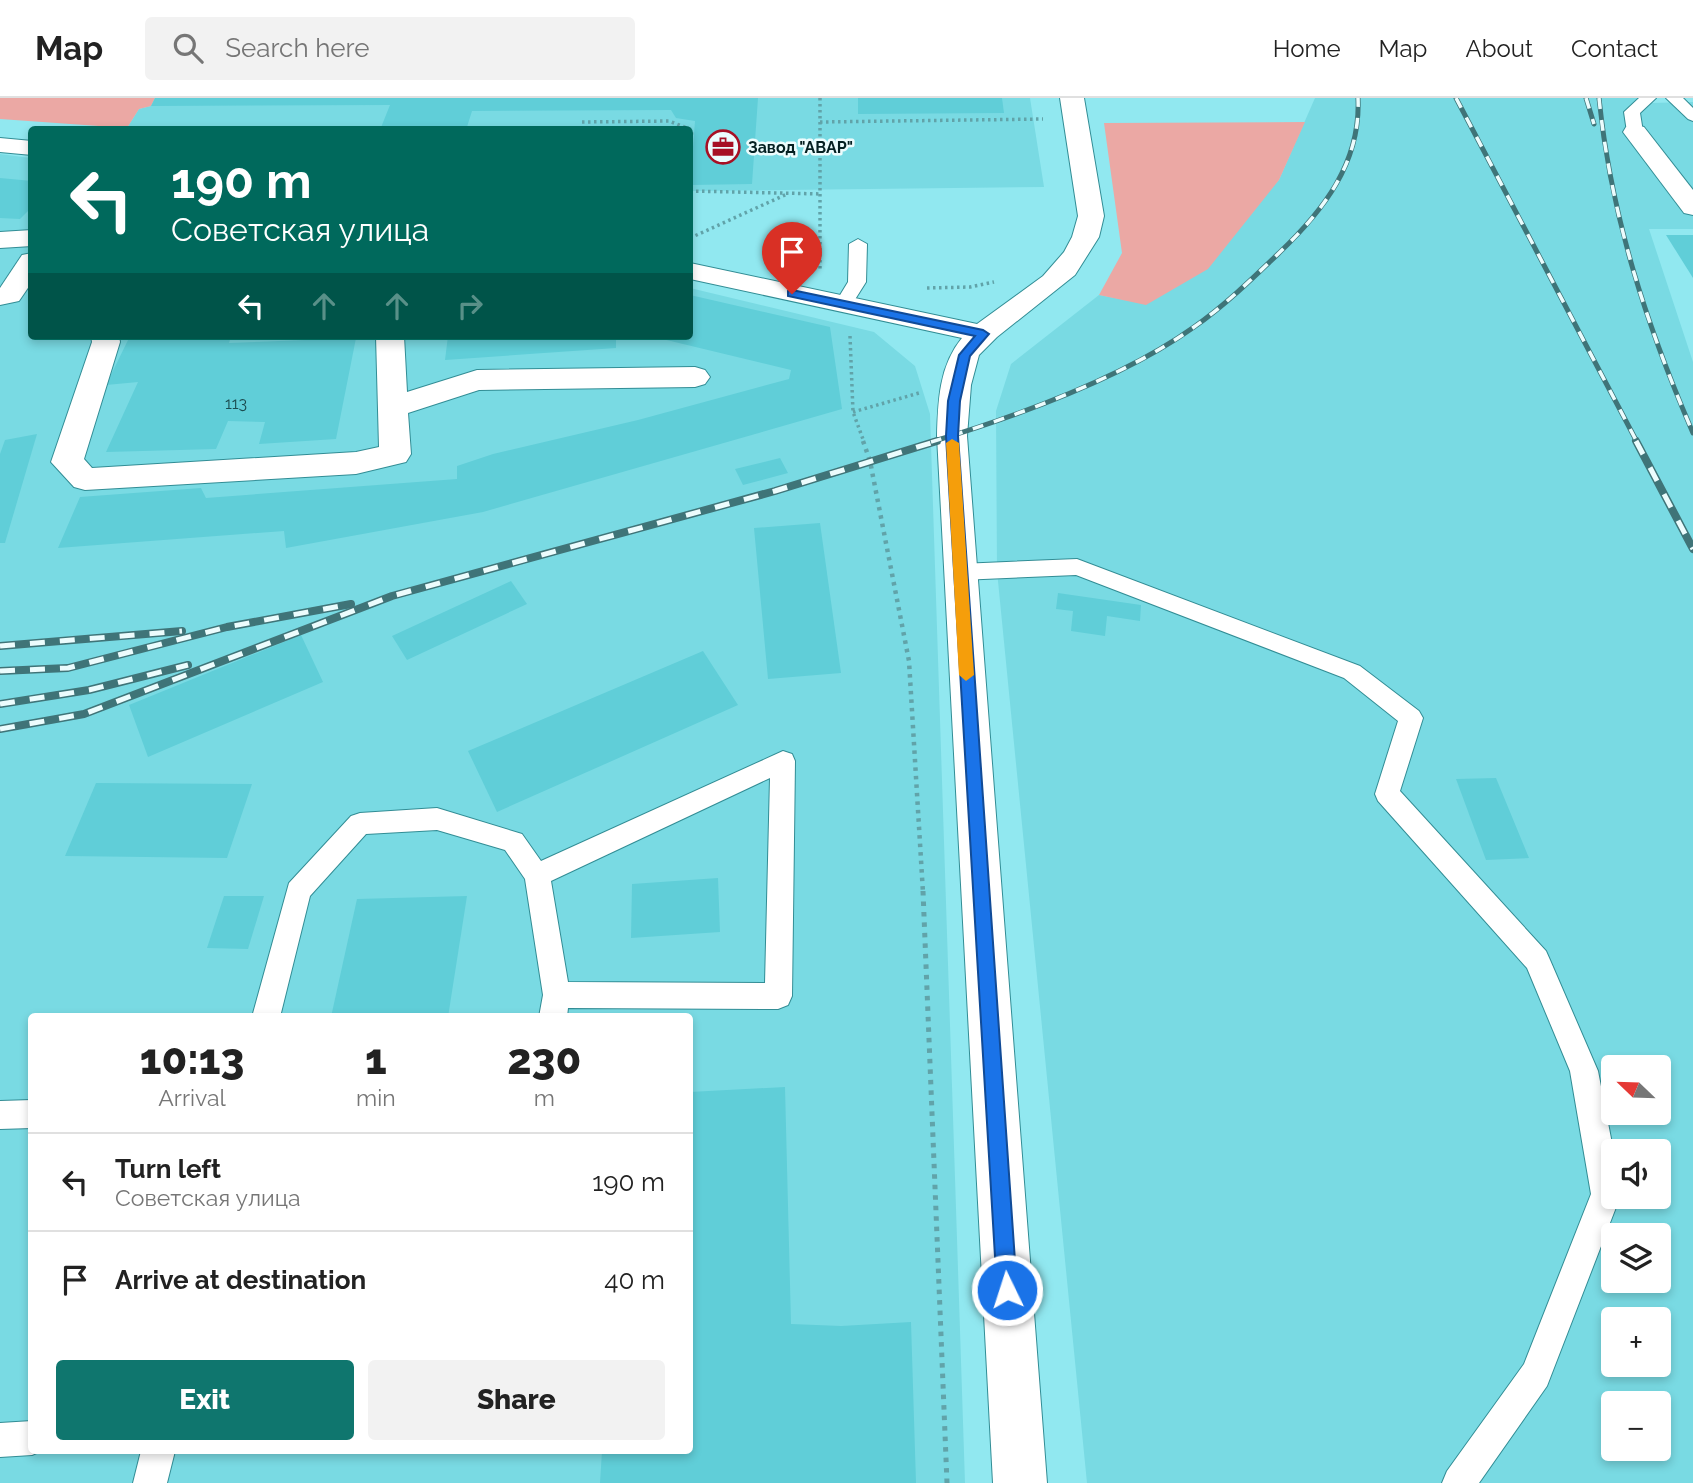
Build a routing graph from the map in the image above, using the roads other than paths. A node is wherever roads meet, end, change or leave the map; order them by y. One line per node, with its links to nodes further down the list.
1 (1072, 98): 16 (street)
2 (1648, 98): 5 (lane)
3 (1674, 98): 4 (lane)
4 (1693, 116)
5 (1635, 131): 8 (street)
6 (0, 145): 7 (street)
7 (28, 148)
8 (1693, 207)
9 (28, 238): 10 (street)
10 (0, 240)
11 (858, 244): 15 (lane)
12 (28, 267): 14 (street)
13 (693, 272): 15 (street)
14 (0, 297)
15 (850, 304): 16 (street)
16 (983, 334): 21 (street)
17 (105, 340): 20 (street)
18 (390, 340): 20 (street)
19 (695, 377): 20 (street)
20 (393, 407)
21 (960, 572): 31 (street); 32 (lane)
22 (537, 875): 23 (lane); 23 (lane); 24 (lane)
23 (555, 1006)
24 (267, 1013)
25 (28, 1114): 26 (lane)
26 (0, 1115)
27 (28, 1438): 28 (lane)
28 (0, 1440)
29 (157, 1454): 30 (lane)
30 (150, 1483)
31 (1020, 1483)
32 (1459, 1483)

